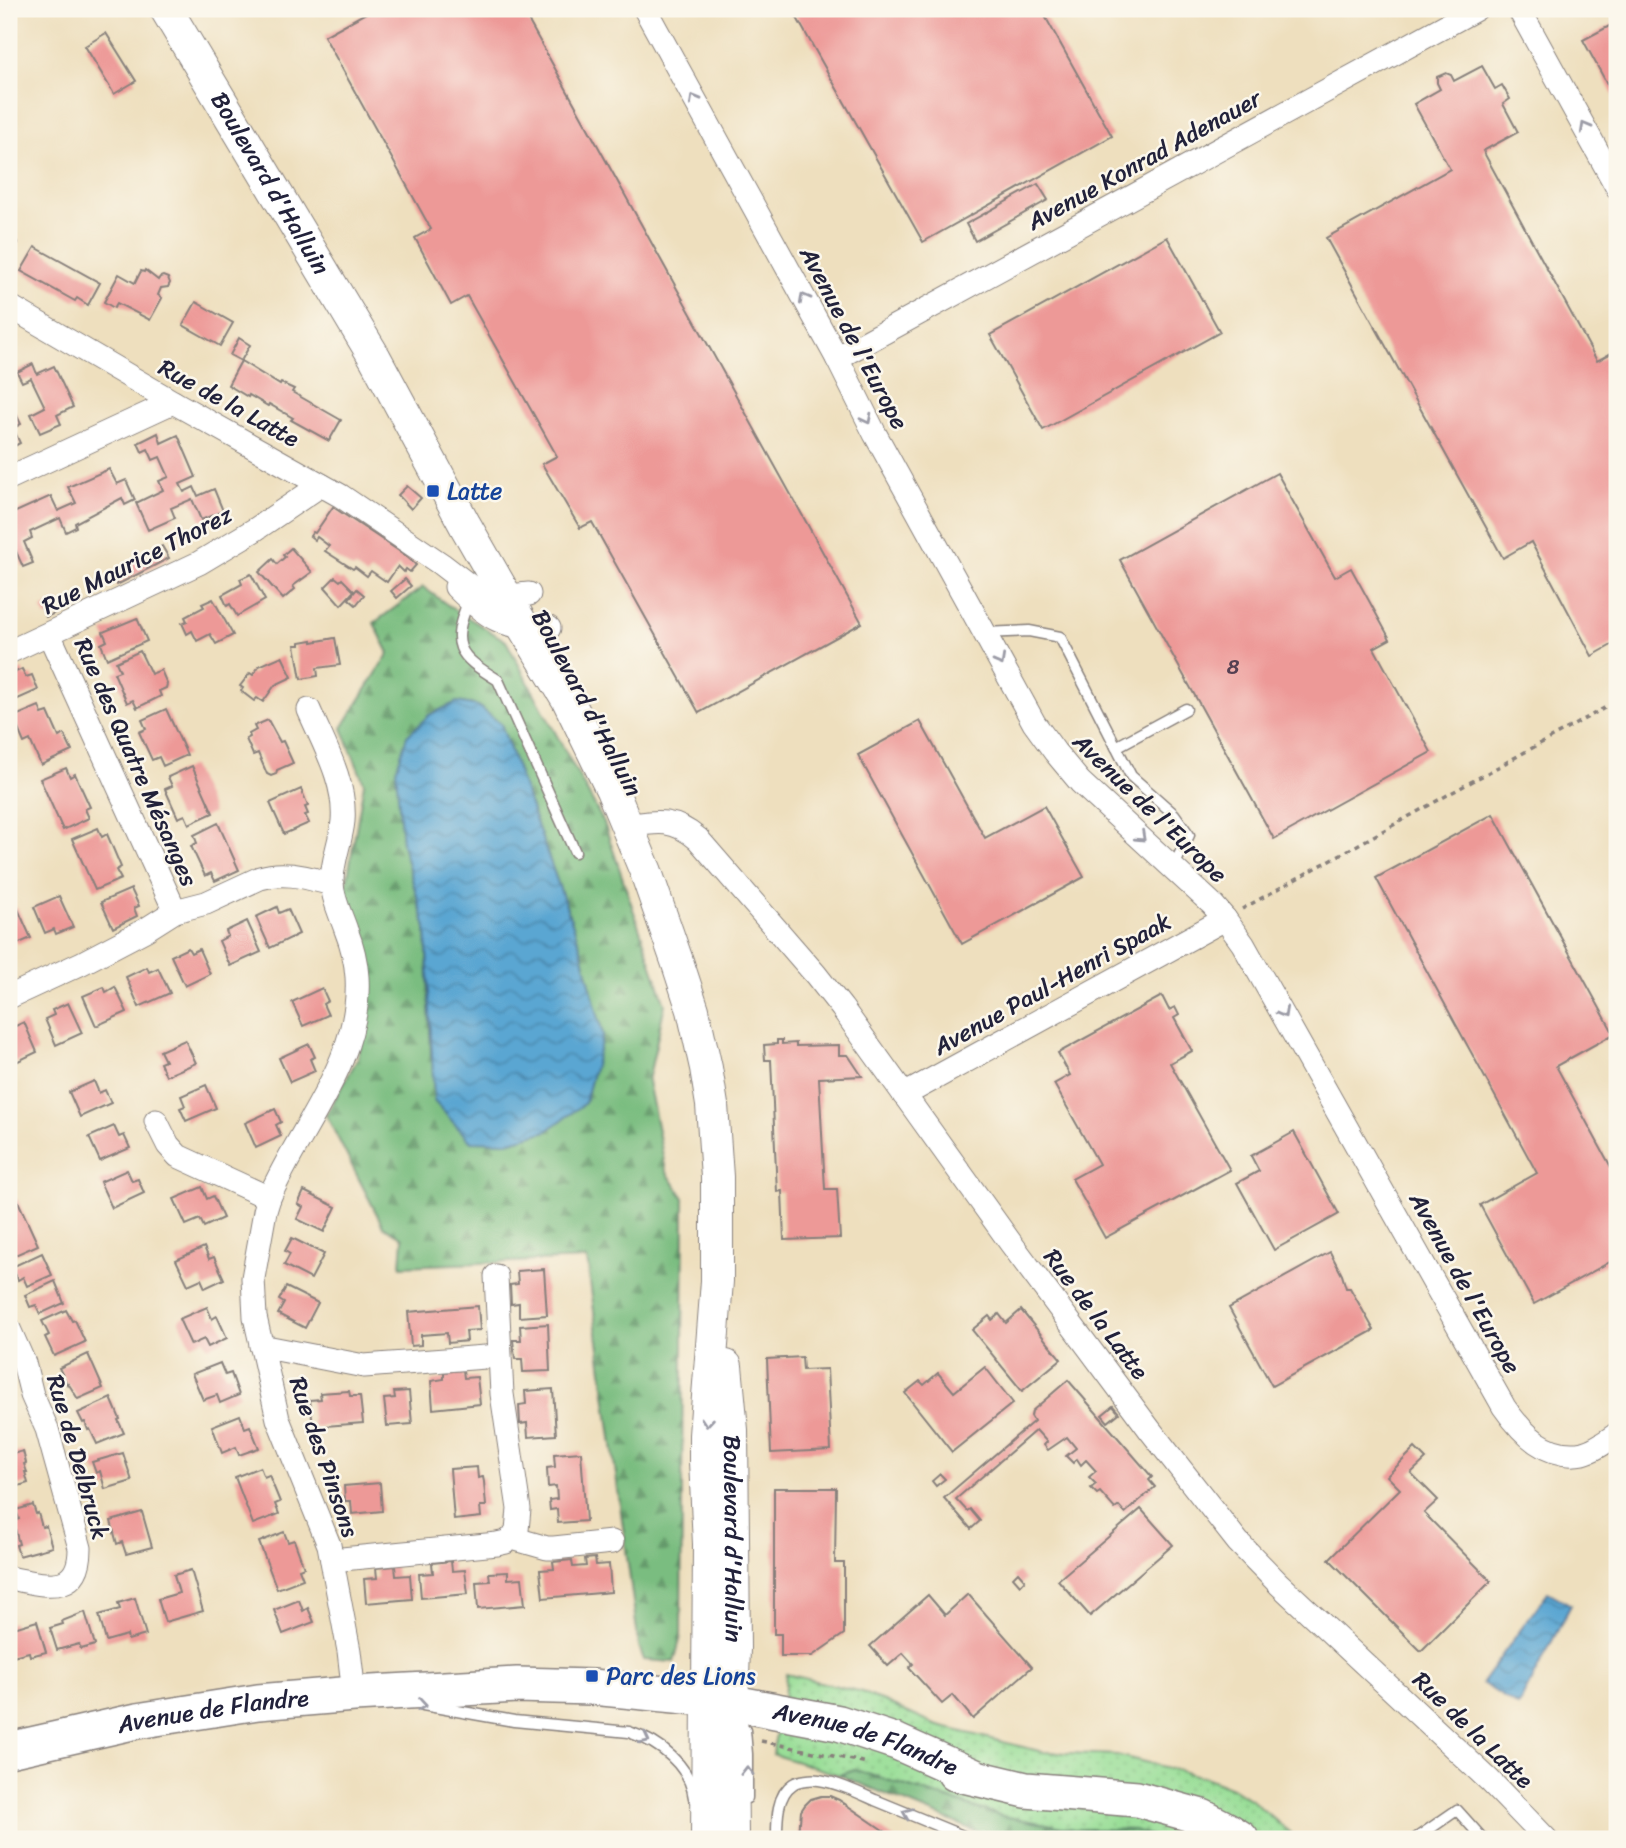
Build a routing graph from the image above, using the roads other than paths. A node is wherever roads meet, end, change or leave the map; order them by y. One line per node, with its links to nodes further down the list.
1 (166, 9): 12 (main road, Boulevard d'Halluin)
2 (645, 9): 7 (street, Avenue de l'Europe, one-way to 2)
3 (1476, 9): 7 (street, Avenue Konrad Adenauer)
4 (1519, 9): 5 (street, one-way to 4)
5 (1617, 187)
6 (9, 306): 8 (street, Rue de la Latte)
7 (837, 358): 15 (street, Avenue de l'Europe, one-way to 15)
8 (173, 402): 9 (street); 10 (street, Rue de la Latte)
9 (9, 478)
10 (321, 485): 11 (street, Rue de la Latte); 16 (street, Rue Maurice Thorez)
11 (420, 550): 12 (street, Rue de la Latte); 13 (street, Rue de la Latte)
12 (518, 596): 14 (main road, Boulevard d'Halluin)
13 (469, 600): 14 (street, Rue de la Latte); 22 (lane)
14 (537, 628): 21 (main road, Boulevard d'Halluin)
15 (984, 633): 20 (lane); 23 (street, Avenue de l'Europe, one-way to 23)
16 (49, 634): 17 (street, Rue Maurice Thorez); 25 (street, Rue des Quatre Mésanges)
17 (9, 652)
18 (1186, 709): 20 (lane)
19 (309, 710): 24 (street, Rue des Pinsons)
20 (1116, 747): 23 (lane)
21 (638, 824): 28 (street, Rue de la Latte); 41 (main road, Boulevard d'Halluin)
22 (575, 852)
23 (1173, 867): 26 (street, Avenue de l'Europe)
24 (332, 884): 25 (street, Rue des Quatre Mésanges); 30 (street, Rue des Pinsons)
25 (175, 911): 27 (street, Rue des Quatre Mésanges)
26 (1225, 919): 28 (street, Avenue Paul-Henri Spaak); 35 (street, Avenue de l'Europe, one-way to 35)
27 (9, 997)
28 (904, 1095): 50 (street, Rue de la Latte)
29 (156, 1121): 30 (street)
30 (269, 1198): 33 (street, Rue des Pinsons)
31 (496, 1276): 34 (street)
32 (9, 1329): 39 (street, Rue de Delbruck)
33 (261, 1346): 34 (street); 38 (street, Rue des Pinsons)
34 (499, 1356): 36 (street)
35 (1617, 1434)
36 (512, 1538): 37 (street); 38 (street)
37 (612, 1542)
38 (332, 1560): 40 (street, Rue des Pinsons)
39 (9, 1578)
40 (354, 1694): 41 (main road, Avenue de Flandre); 42 (main road, Avenue de Flandre); 43 (lane, one-way to 43)
41 (724, 1709): 43 (main road, Boulevard d'Halluin); 44 (main road, Boulevard d'Halluin, one-way to 41); 47 (main road, Avenue de Flandre)
42 (9, 1750)
43 (699, 1820)
44 (739, 1827)
45 (777, 1839): 46 (lane, one-way to 45)
46 (970, 1839)
47 (1241, 1839)
48 (1415, 1839): 49 (lane)
49 (1483, 1839)
50 (1546, 1839)

